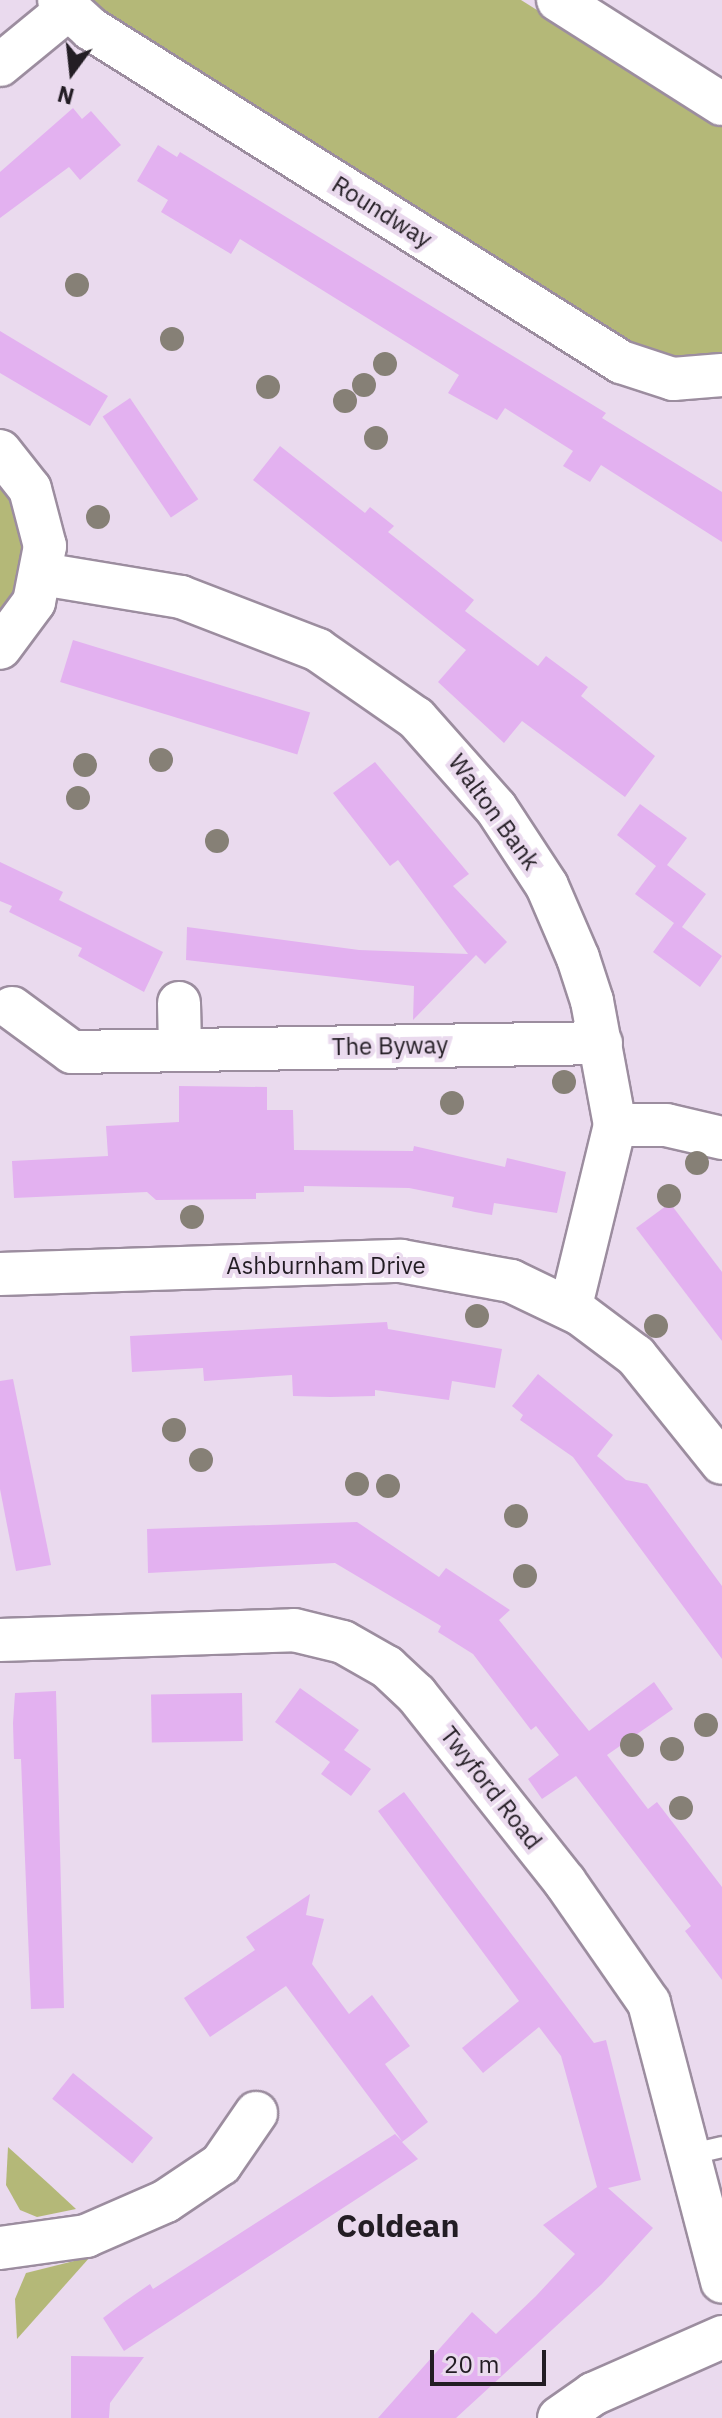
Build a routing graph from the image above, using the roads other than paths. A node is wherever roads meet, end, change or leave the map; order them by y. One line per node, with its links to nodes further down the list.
1 (558, 0): 4 (street)
2 (63, 5): 3 (street); 5 (street, Roundway)
3 (0, 65)
4 (722, 104)
5 (722, 375)
6 (0, 451): 7 (street)
7 (42, 574): 8 (street); 11 (street, Walton Bank)
8 (0, 648)
9 (179, 1003): 12 (street)
10 (12, 1008): 12 (street, The Byway)
11 (601, 1043): 12 (street, The Byway); 13 (street, Walton Bank)
12 (180, 1048)
13 (615, 1125): 14 (street); 16 (street, Walton Bank)
14 (722, 1138)
15 (0, 1274): 16 (street, Ashburnham Drive)
16 (570, 1309): 17 (street, Ashburnham Drive)
17 (722, 1463)
18 (0, 1640): 20 (street, Twyford Road)
19 (256, 2113): 21 (street)
20 (707, 2150): 22 (street, Twyford Road)
21 (0, 2248)
22 (722, 2282)
23 (722, 2337): 24 (street)
24 (559, 2418)

